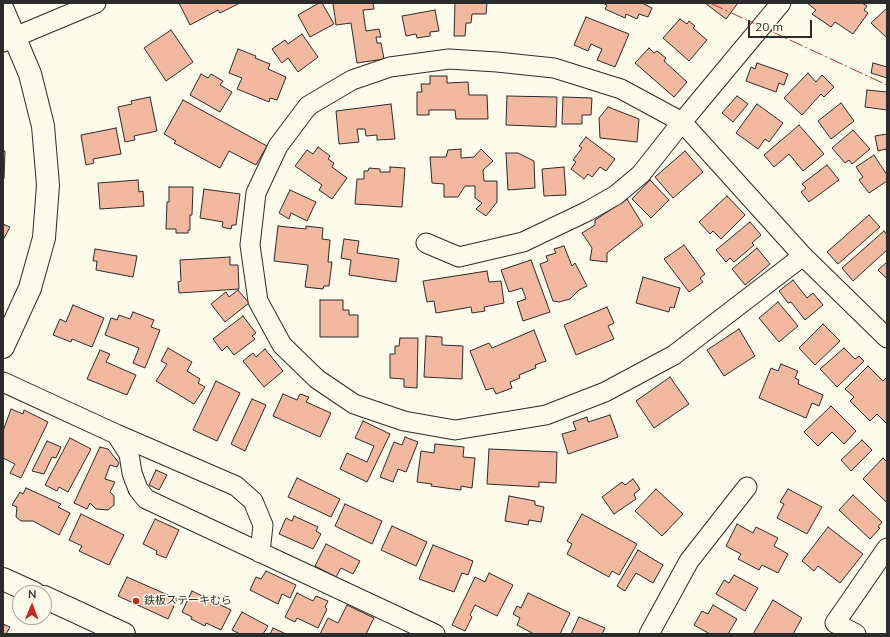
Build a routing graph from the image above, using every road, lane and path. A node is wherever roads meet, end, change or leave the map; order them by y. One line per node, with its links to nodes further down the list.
1 (96, 3): 4 (street)
2 (781, 3): 5 (street)
3 (3, 10): 4 (street)
4 (9, 40): 9 (street)
5 (682, 122): 6 (street); 7 (street); 7 (street)
6 (426, 243)
7 (803, 256): 8 (street)
8 (887, 338)
9 (3, 347)
10 (3, 382): 11 (street)
11 (116, 434): 14 (street); 14 (street)
12 (747, 487): 20 (street)
13 (887, 548): 21 (street)
14 (260, 553): 19 (street)
15 (3, 579): 16 (street)
16 (16, 585)
17 (52, 601): 18 (street)
18 (124, 634)
19 (435, 634)
20 (649, 634)
21 (856, 634)

